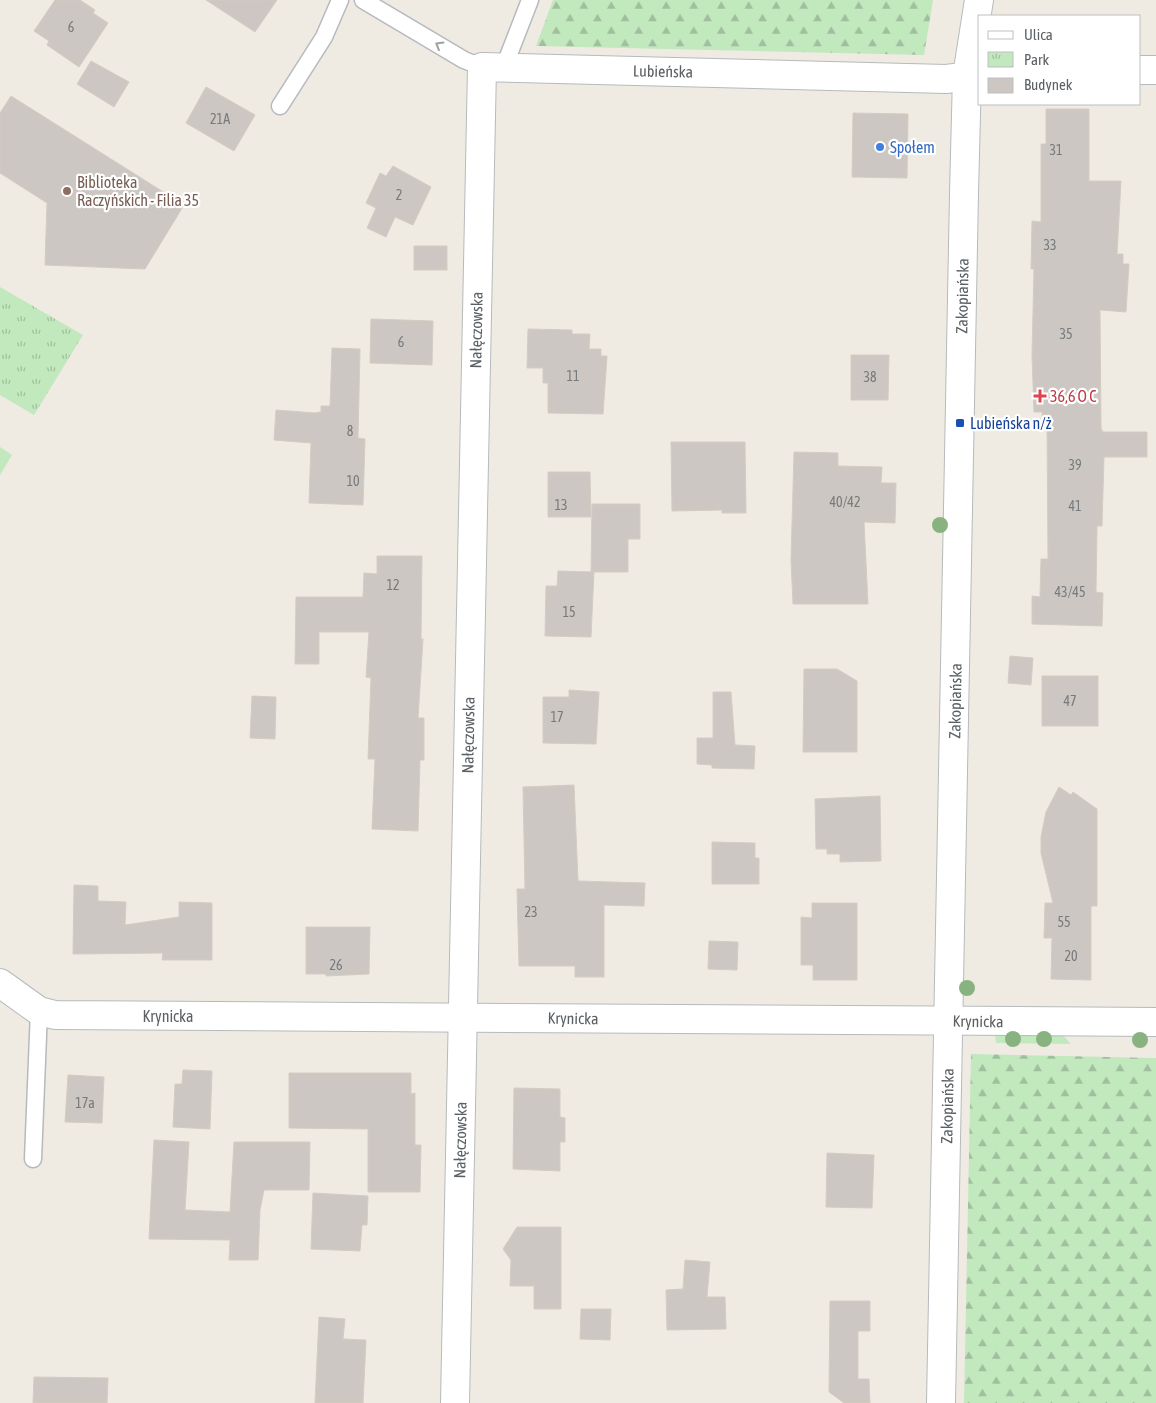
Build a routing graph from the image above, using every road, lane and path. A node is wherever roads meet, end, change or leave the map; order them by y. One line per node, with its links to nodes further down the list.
1 (340, 0): 9 (lane)
2 (363, 0): 5 (lane, Lubieńska, one-way to 2)
3 (530, 0): 5 (lane)
4 (978, 0): 8 (street, Zakopiańska)
5 (493, 67): 8 (street, Lubieńska); 12 (street, Nałęczowska)
6 (1141, 70): 7 (street)
7 (1156, 70)
8 (974, 75): 13 (street, Zakopiańska)
9 (280, 106)
10 (0, 983): 11 (street, Krynicka)
11 (39, 1010): 12 (street, Krynicka); 15 (lane)
12 (463, 1018): 13 (street, Krynicka); 16 (street, Nałęczowska)
13 (948, 1020): 14 (street, Krynicka); 17 (street, Zakopiańska)
14 (1156, 1022)
15 (32, 1159)
16 (455, 1403)
17 (941, 1403)

